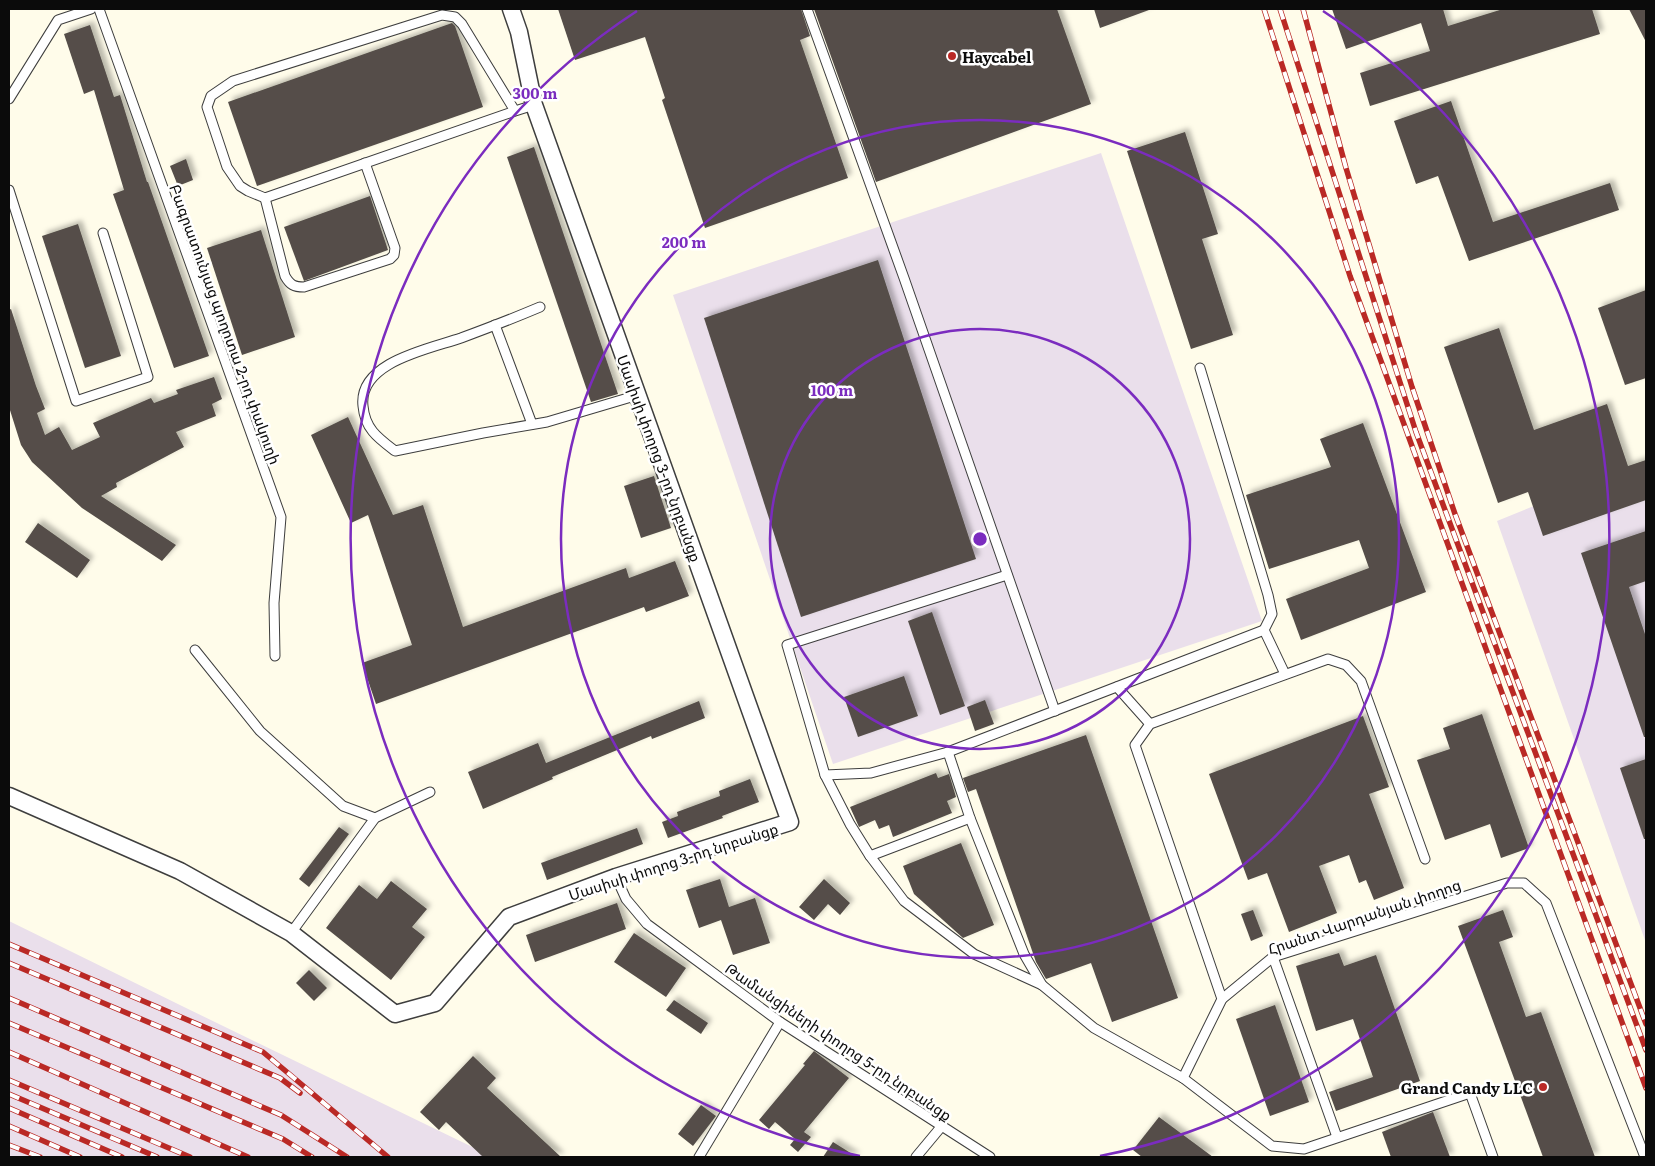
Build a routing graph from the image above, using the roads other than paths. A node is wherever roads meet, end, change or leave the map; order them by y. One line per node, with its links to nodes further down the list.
1 (91, 9): 5 (lane)
2 (99, 9): 20 (lane, Բագրատունյաց պողոտա 2-րդ փակուղի)
3 (511, 9): 6 (street, Մասիսի փողոց 3-րդ նրբանցք)
4 (807, 9): 17 (lane)
5 (9, 98)
6 (534, 104): 7 (lane); 15 (street, Մասիսի փողոց 3-րդ նրբանցք)
7 (515, 111): 8 (lane); 10 (lane)
8 (365, 163): 10 (lane); 10 (lane)
9 (9, 190): 11 (lane)
10 (266, 198)
11 (102, 233)
12 (540, 307): 13 (lane)
13 (496, 325): 16 (lane); 16 (lane)
14 (1200, 368): 18 (lane)
15 (638, 395): 16 (lane); 33 (street, Մասիսի փողոց 3-րդ նրբանցք)
16 (532, 424)
17 (1007, 575): 23 (lane); 26 (lane)
18 (1264, 630): 21 (lane); 22 (lane)
19 (195, 650): 29 (lane)
20 (275, 656)
21 (1285, 674): 24 (lane); 32 (lane)
22 (1117, 687): 23 (lane); 24 (lane)
23 (1055, 711): 25 (lane)
24 (1150, 724): 37 (lane)
25 (948, 752): 26 (lane); 30 (lane)
26 (825, 775): 31 (lane)
27 (430, 792): 29 (lane)
28 (9, 796): 34 (street, Մասիսի փողոց 3-րդ նրբանցք)
29 (375, 818): 34 (lane)
30 (970, 818): 31 (lane); 36 (lane)
31 (870, 856): 36 (lane)
32 (1425, 859)
33 (616, 877): 34 (street, Մասիսի փողոց 3-րդ նրբանցք); 38 (lane, Թամանցիների փողոց 5-րդ նրբանցք)
34 (292, 933)
35 (1273, 958): 37 (lane, Հրանտ Վարդանյան փողոց); 41 (lane); 46 (lane, Հրանտ Վարդանյան փողոց)
36 (1042, 985): 39 (lane)
37 (1222, 999): 39 (lane, Հրանտ Վարդանյան փողոց)
38 (780, 1022): 40 (lane, Թամանցիների փողոց 5-րդ նրբանցք); 42 (lane)
39 (1183, 1078): 41 (lane)
40 (941, 1127): 43 (lane); 44 (lane, Թամանցիների փողոց 5-րդ նրբանցք)
41 (1337, 1137): 45 (lane)
42 (699, 1157)
43 (916, 1157)
44 (990, 1157)
45 (1493, 1157)
46 (1645, 1157)

